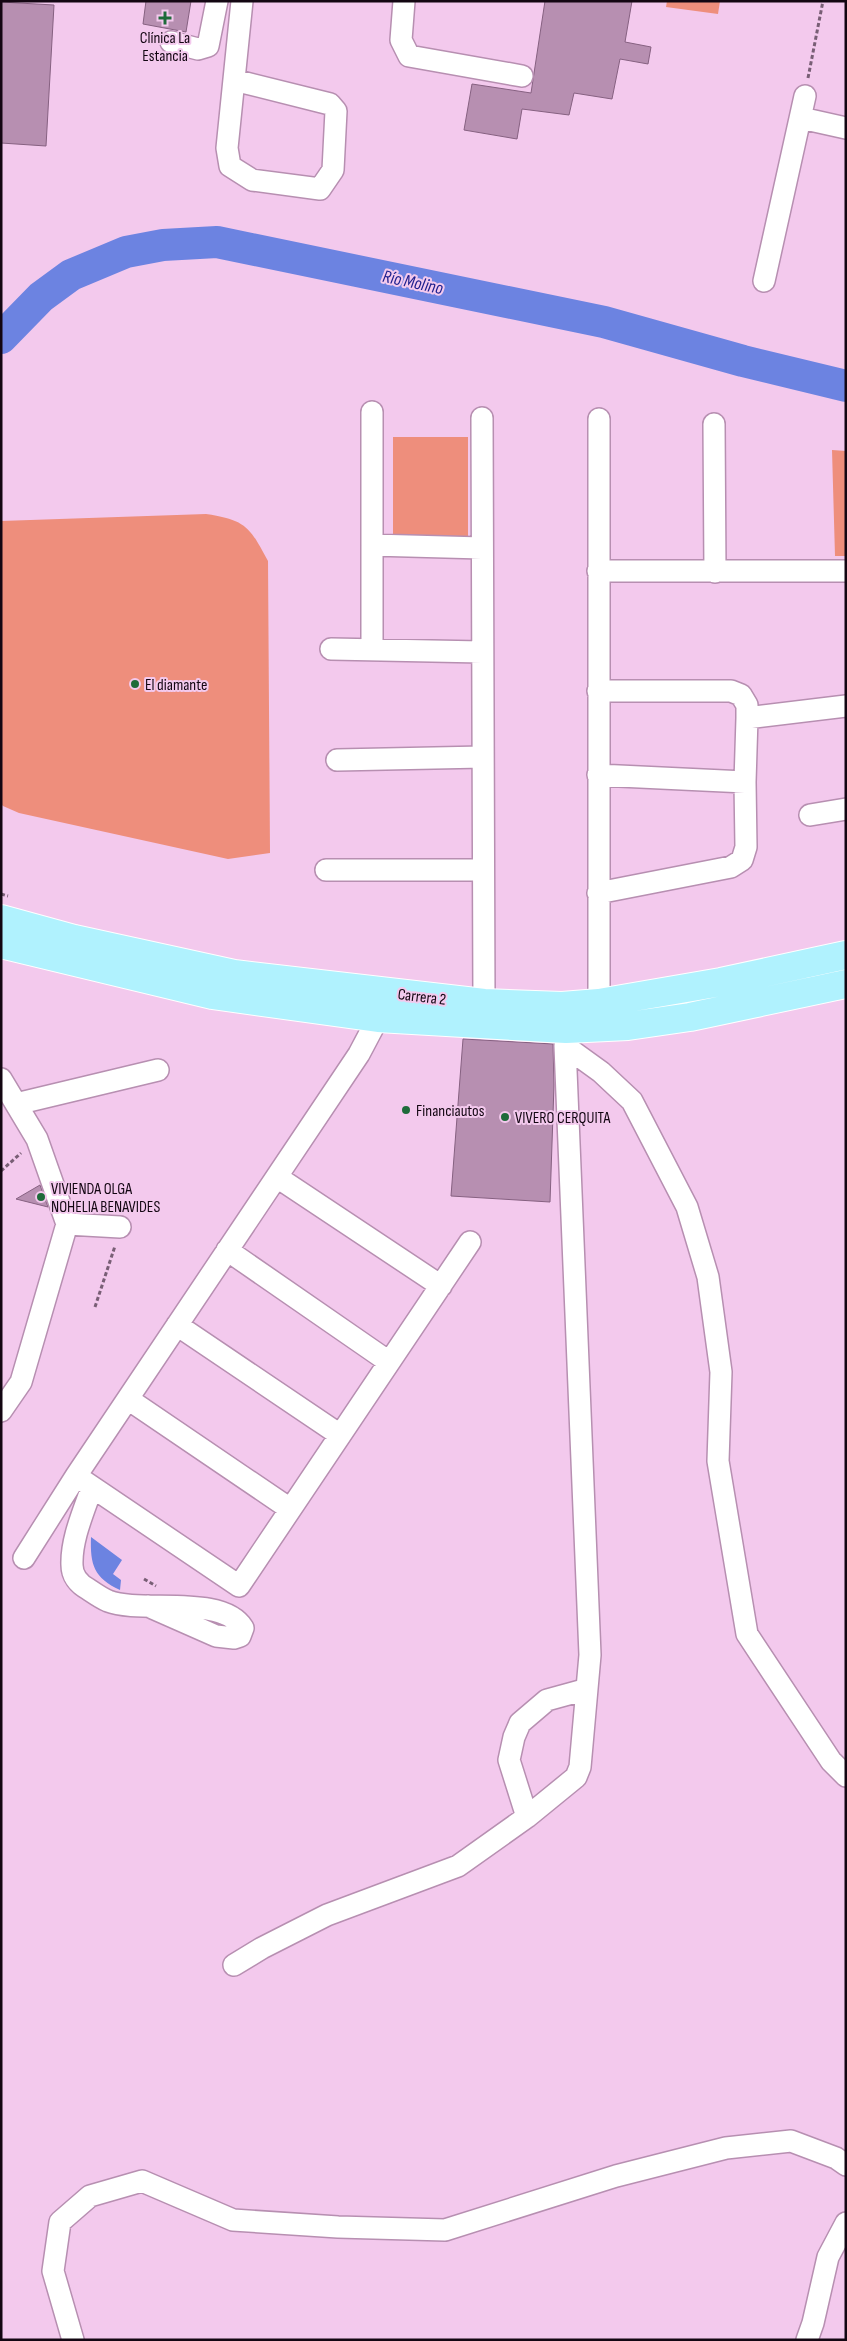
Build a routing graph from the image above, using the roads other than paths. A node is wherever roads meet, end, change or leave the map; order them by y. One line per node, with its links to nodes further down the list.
1 (217, 1): 4 (street)
2 (242, 1): 6 (street)
3 (404, 1): 5 (street)
4 (171, 42)
5 (522, 76)
6 (234, 80): 6 (street)
7 (805, 96): 8 (street)
8 (801, 118): 9 (street); 10 (street)
9 (846, 128)
10 (764, 281)
11 (372, 412): 15 (street)
12 (482, 418): 16 (street)
13 (599, 419): 17 (street)
14 (714, 424): 19 (street)
15 (372, 545): 16 (street); 21 (street)
16 (482, 548): 22 (street)
17 (598, 571): 19 (street); 23 (street)
18 (846, 571): 19 (street)
19 (715, 572)
20 (331, 650): 21 (street)
21 (372, 650): 22 (street)
22 (482, 652): 26 (street)
23 (598, 691): 25 (street); 28 (street)
24 (846, 706): 25 (street)
25 (747, 718): 29 (street)
26 (483, 757): 27 (street); 33 (street)
27 (337, 760)
28 (598, 775): 29 (street); 34 (street)
29 (745, 782): 34 (street)
30 (846, 809): 31 (street)
31 (810, 815)
32 (326, 870): 33 (street)
33 (483, 870): 39 (street)
34 (598, 893): 40 (street)
35 (6, 908): 39 (main road, Carrera 2)
36 (1, 944): 41 (main road, Carrera 2)
37 (846, 955): 40 (main road, Carrera 2)
38 (846, 984): 42 (main road, Carrera 2)
39 (484, 1003): 40 (main road, Carrera 2)
40 (599, 1004)
41 (378, 1018): 42 (main road, Carrera 2); 46 (street)
42 (566, 1038): 61 (street); 62 (street)
43 (158, 1070): 45 (street)
44 (1, 1079): 45 (street)
45 (16, 1104): 47 (street)
46 (277, 1177): 50 (street); 51 (street)
47 (67, 1224): 48 (street); 55 (street)
48 (120, 1227)
49 (470, 1242): 51 (street)
50 (228, 1250): 52 (street); 53 (street)
51 (441, 1286): 53 (street)
52 (177, 1326): 54 (street); 56 (street)
53 (389, 1362): 56 (street)
54 (128, 1399): 57 (street); 58 (street)
55 (1, 1411)
56 (340, 1435): 58 (street)
57 (84, 1482): 58 (street); 59 (street); 60 (street)
58 (290, 1509)
59 (24, 1558)
60 (148, 1606)
61 (587, 1688): 63 (street); 63 (street)
62 (846, 1776)
63 (527, 1817): 64 (street)
64 (234, 1965)
65 (846, 2166): 67 (street)
66 (846, 2223): 68 (street)
67 (72, 2340)
68 (807, 2340)

